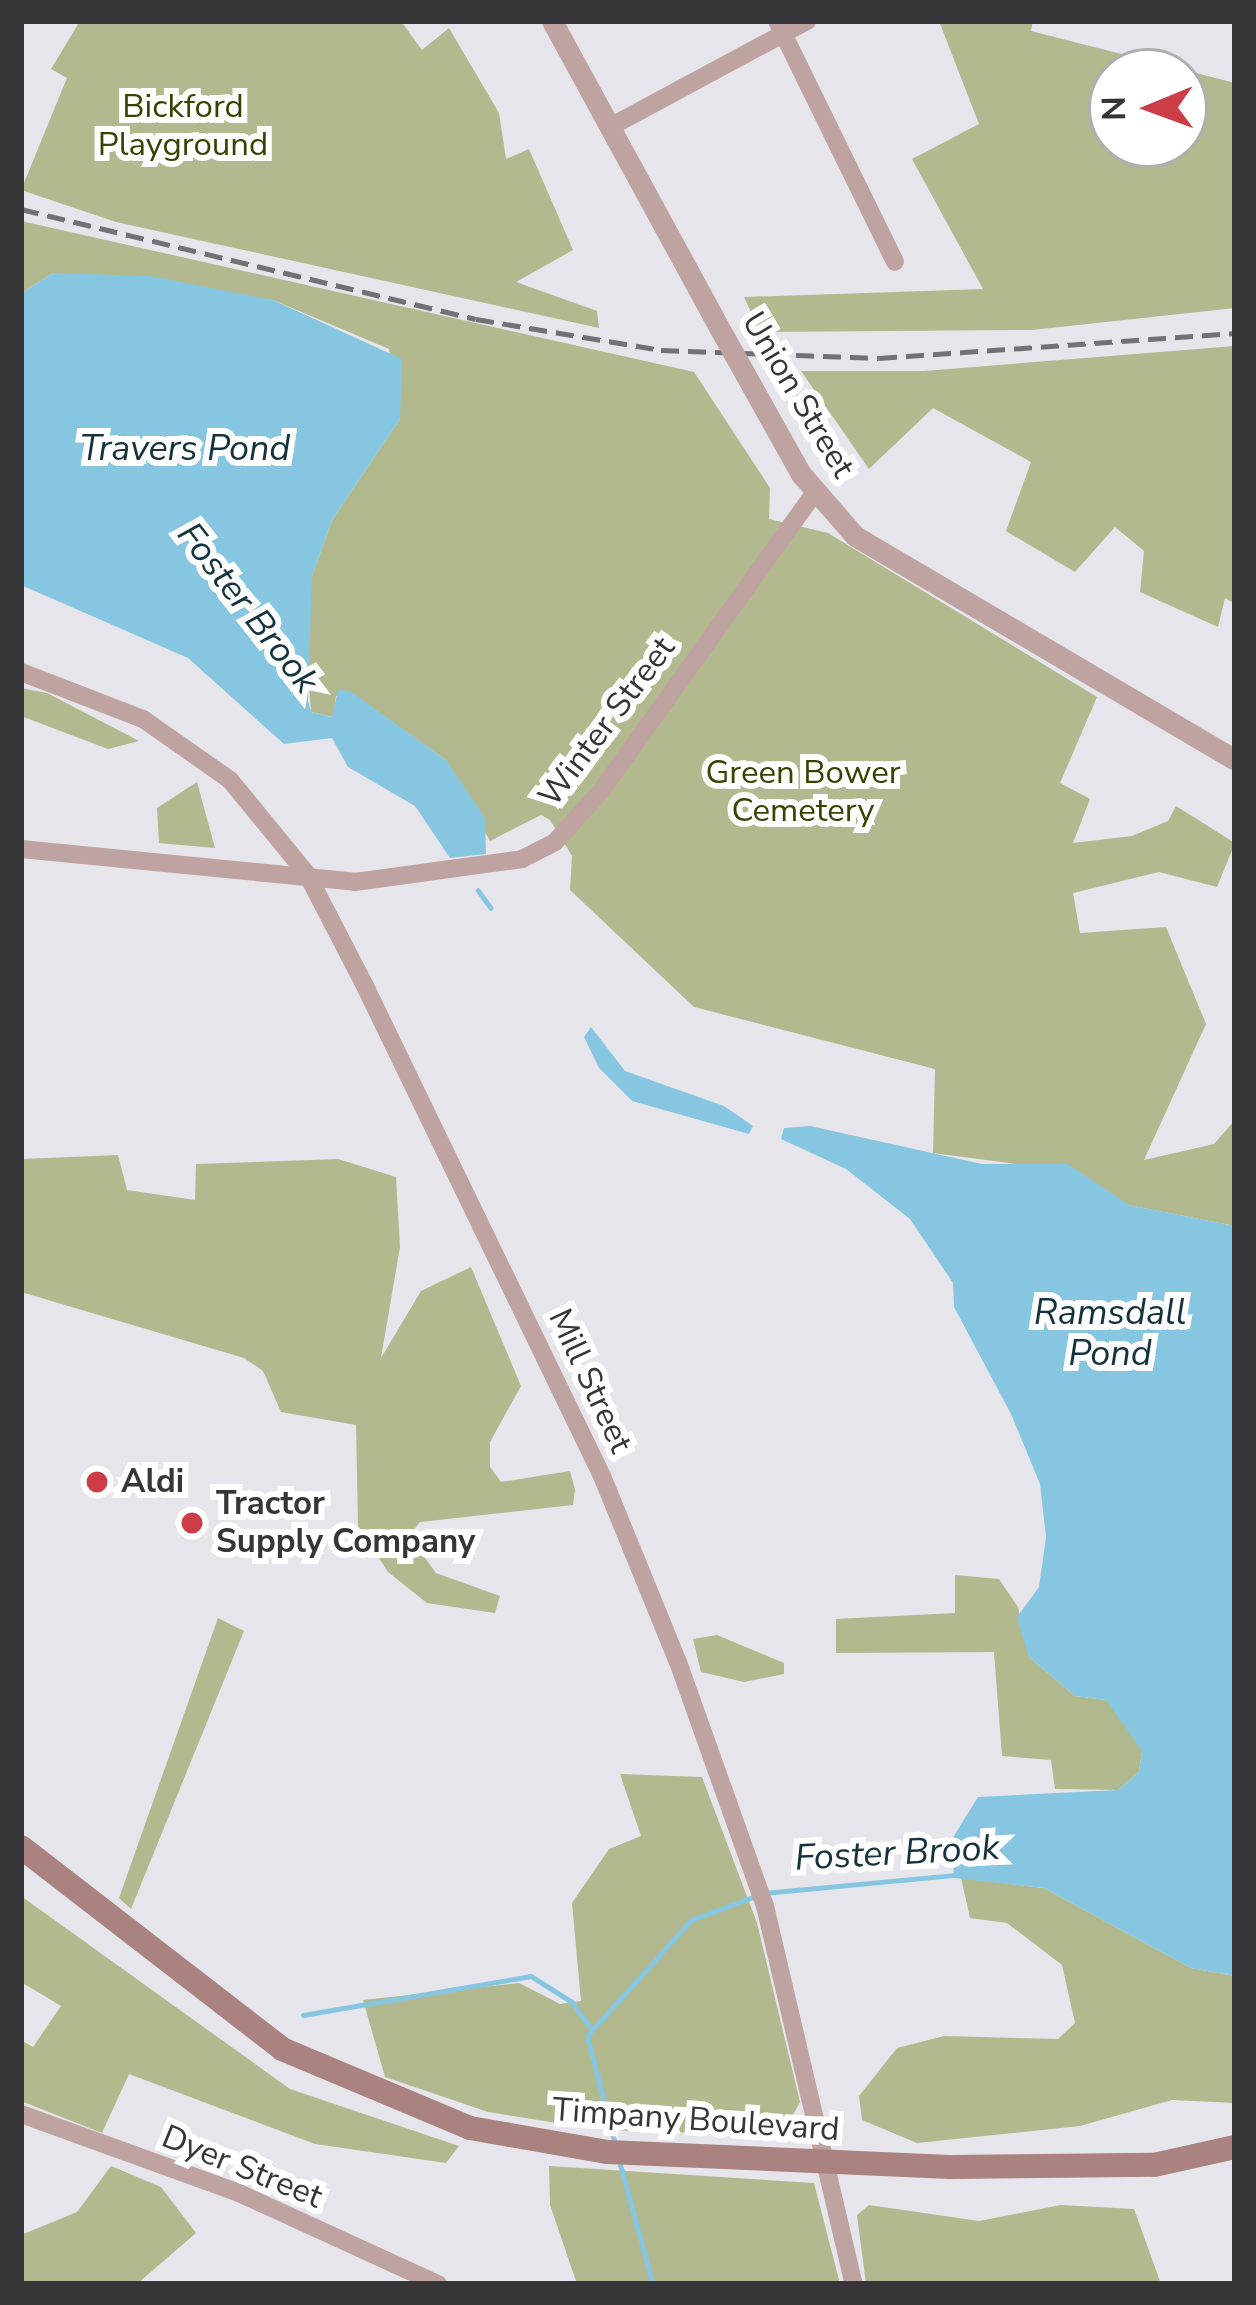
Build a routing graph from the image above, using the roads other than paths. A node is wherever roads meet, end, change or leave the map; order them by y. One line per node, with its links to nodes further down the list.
1 (551, 21): 4 (street, Union Street)
2 (807, 21): 3 (street)
3 (780, 27): 4 (street); 5 (street)
4 (610, 127): 6 (street, Union Street, bridge)
5 (895, 262)
6 (815, 493): 8 (street, Union Street); 10 (street, Winter Street)
7 (21, 671): 10 (street, Mill Street)
8 (1235, 760)
9 (21, 849): 10 (street, Winter Street)
10 (307, 874): 14 (street, Mill Street)
11 (21, 1847): 14 (main road, Timpany Boulevard)
12 (21, 2114): 15 (street, Dyer Street)
13 (1235, 2147): 14 (main road, Timpany Boulevard)
14 (828, 2162): 16 (street, Mill Street)
15 (438, 2284)
16 (854, 2284)

